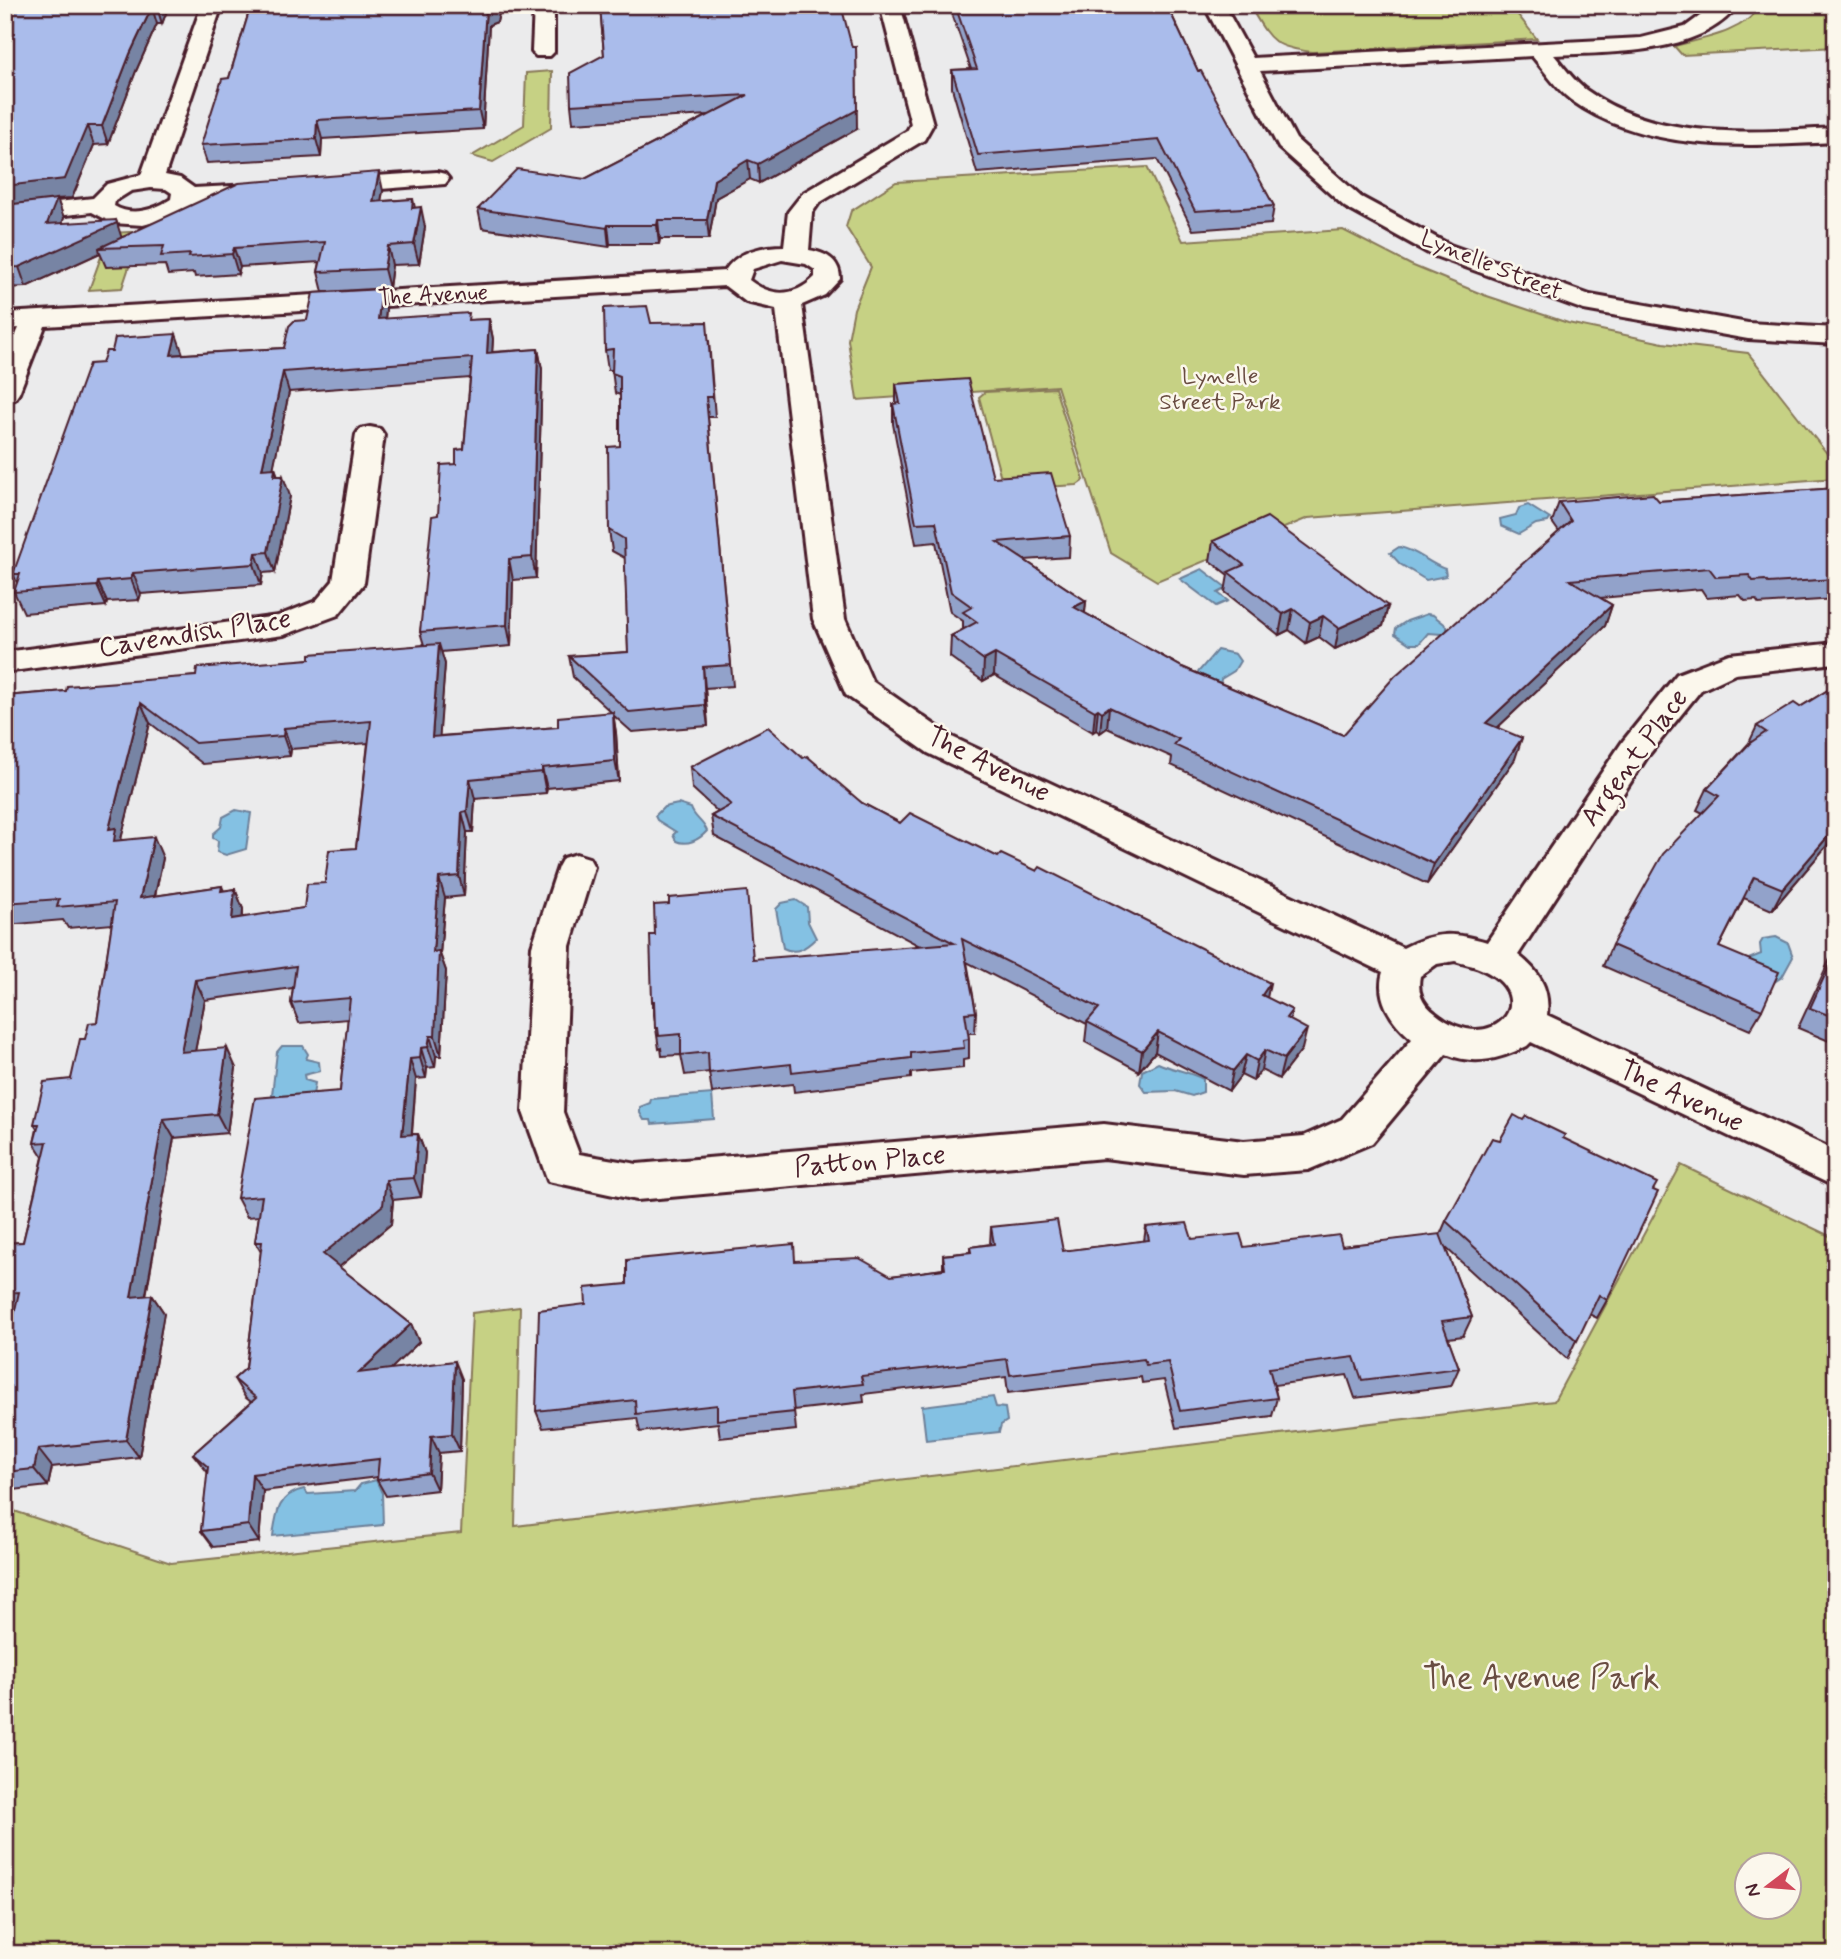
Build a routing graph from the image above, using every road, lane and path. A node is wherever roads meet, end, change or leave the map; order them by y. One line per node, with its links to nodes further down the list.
1 (212, 5): 11 (street)
2 (544, 5): 7 (street)
3 (890, 5): 15 (street)
4 (1214, 5): 8 (street, Lynelle Street)
5 (1728, 5): 6 (street)
6 (1538, 50): 8 (street); 9 (street)
7 (543, 52)
8 (1248, 65): 20 (street, Lynelle Street)
9 (1836, 135)
10 (437, 179): 12 (street)
11 (150, 181): 12 (street); 13 (street)
12 (184, 196): 13 (street)
13 (101, 204): 14 (street)
14 (5, 215)
15 (796, 254): 16 (street); 17 (street)
16 (735, 278): 17 (street); 18 (street, The Avenue)
17 (788, 300): 27 (street, The Avenue)
18 (35, 320): 19 (street, The Avenue); 21 (street)
19 (5, 321)
20 (1836, 336)
21 (5, 393)
22 (370, 435): 24 (street, Cavendish Place)
23 (1836, 653): 26 (street, Argent Place)
24 (5, 662)
25 (576, 867): 29 (street, Patton Place)
26 (1496, 958): 27 (street); 28 (street)
27 (1406, 966): 29 (street)
28 (1527, 1023): 29 (street); 30 (street, The Avenue)
29 (1438, 1036)
30 (1836, 1170)

